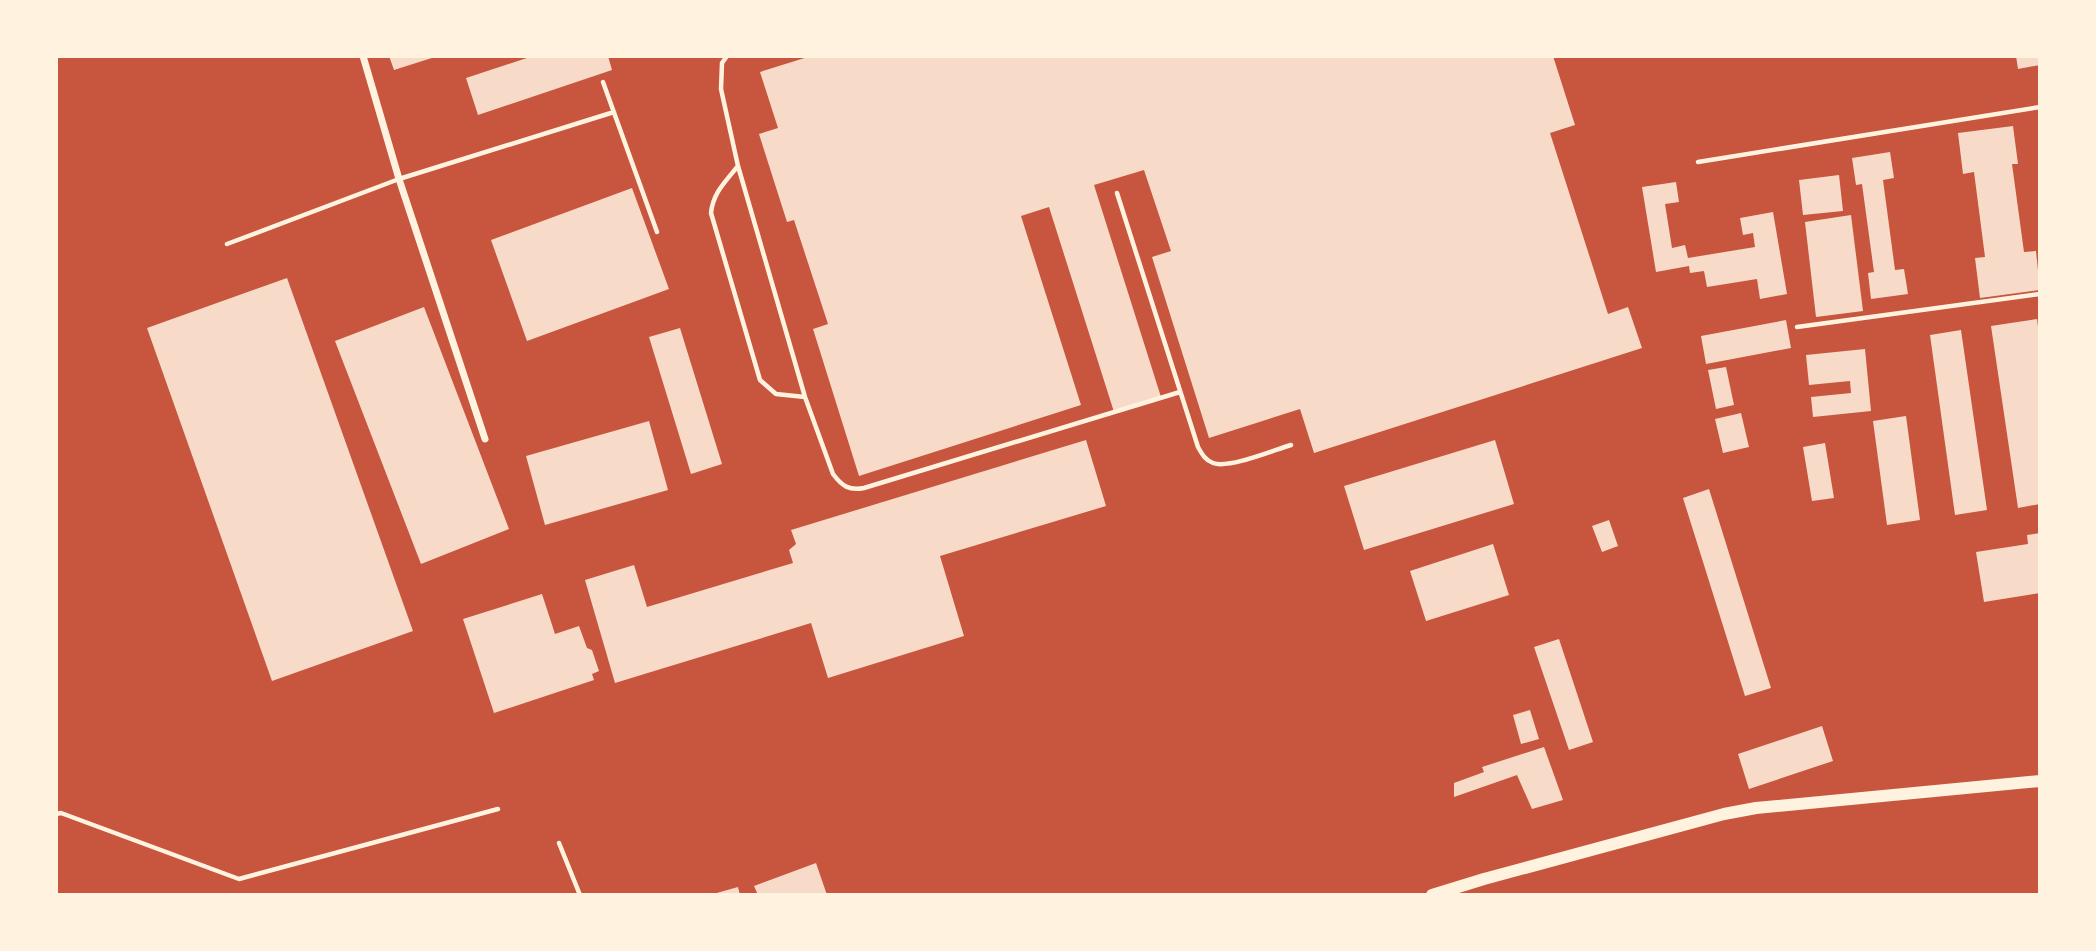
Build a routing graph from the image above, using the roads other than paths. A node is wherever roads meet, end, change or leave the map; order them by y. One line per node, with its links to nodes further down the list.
1 (363, 56): 8 (street)
2 (727, 56): 7 (lane)
3 (603, 82): 5 (lane)
4 (2040, 107): 6 (lane)
5 (614, 112): 8 (lane); 10 (lane)
6 (1698, 162)
7 (738, 166): 15 (lane); 15 (lane)
8 (399, 179): 11 (lane); 16 (street)
9 (1117, 193): 14 (lane)
10 (657, 232)
11 (227, 244)
12 (2040, 294): 13 (lane)
13 (1797, 327)
14 (1180, 392): 15 (lane); 17 (lane)
15 (805, 397)
16 (485, 439)
17 (1291, 444)
18 (2040, 781): 23 (street)
19 (498, 809): 20 (lane)
20 (56, 814)
21 (559, 843): 22 (lane)
22 (580, 895)
23 (1432, 895)

